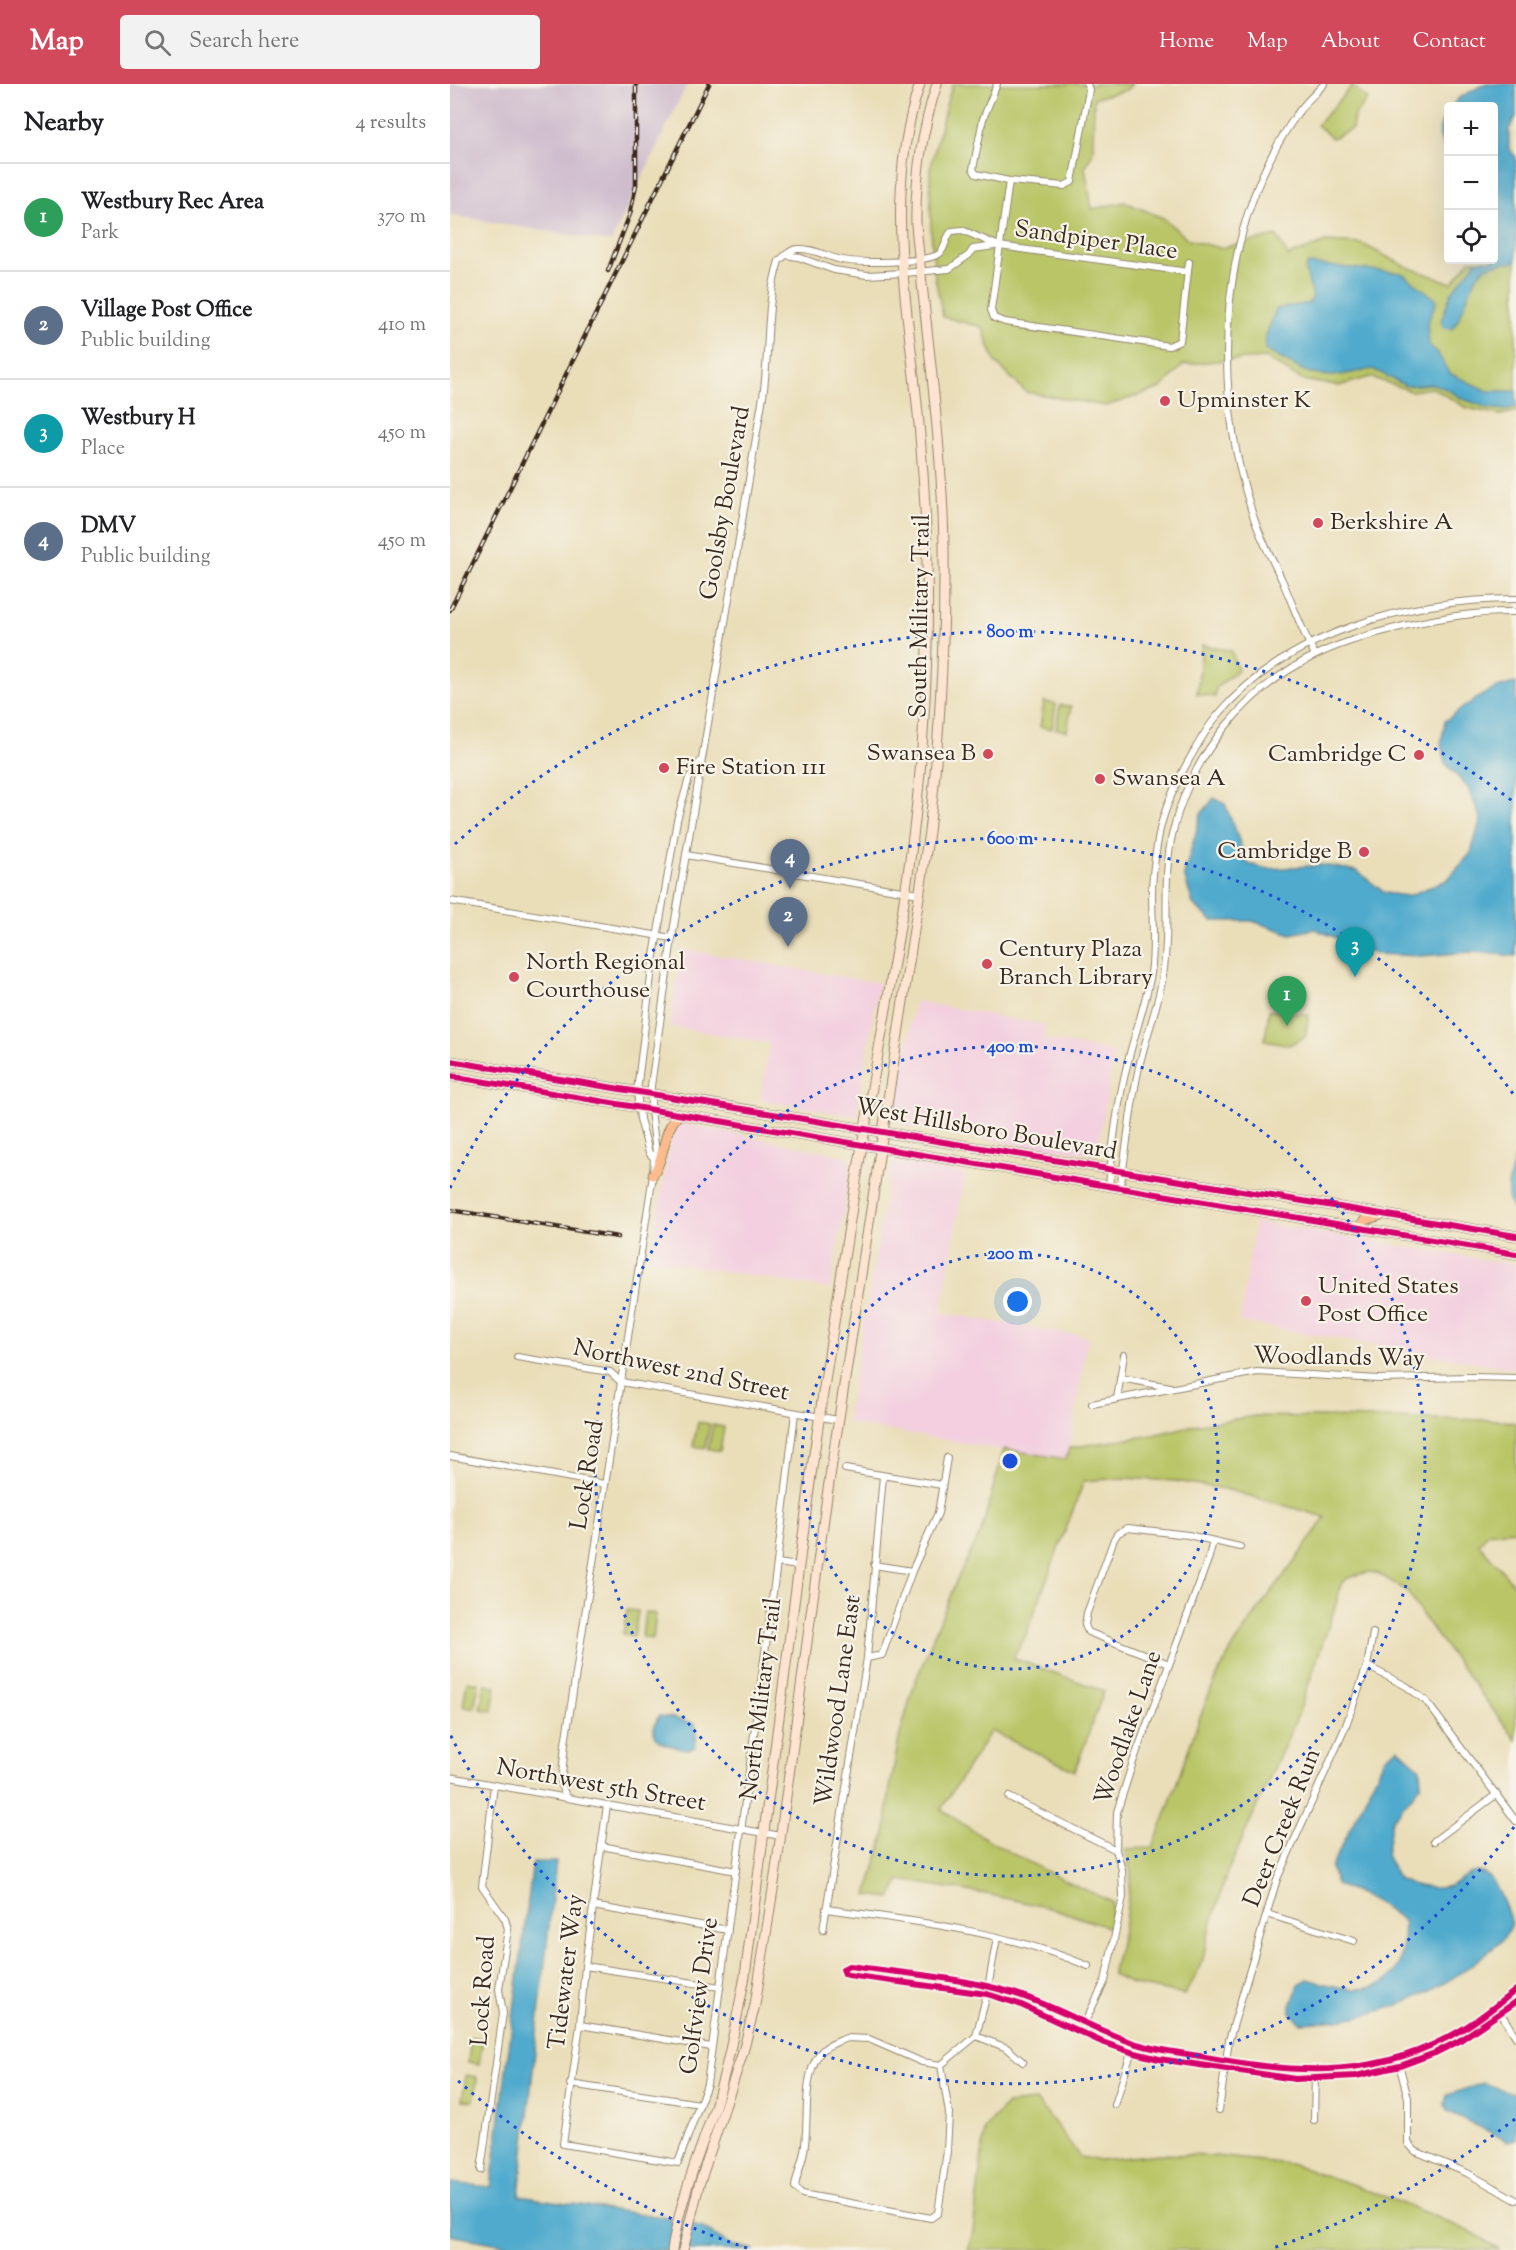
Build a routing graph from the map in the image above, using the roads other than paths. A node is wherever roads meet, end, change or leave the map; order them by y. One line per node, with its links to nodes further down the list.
1 (921, 84): 12 (street, South Military Trail)
2 (937, 84): 11 (street, South Military Trail)
3 (996, 84): 6 (street)
4 (1087, 84): 6 (street)
5 (1324, 84): 19 (street)
6 (1009, 181): 8 (street)
7 (971, 235): 8 (street, Sandpiper Place); 9 (street); 11 (street, Sandpiper Place)
8 (999, 246): 9 (street, Sandpiper Place); 15 (street, Sandpiper Place); 15 (street)
9 (973, 249): 14 (street)
10 (785, 255): 12 (street); 16 (street); 21 (street, Goolsby Boulevard)
11 (919, 259): 12 (street); 14 (street, South Military Trail)
12 (902, 261): 16 (street, South Military Trail)
13 (1189, 262): 15 (street)
14 (921, 272): 16 (street); 24 (street, South Military Trail)
15 (1188, 272)
16 (903, 273): 23 (street, South Military Trail)
17 (1516, 599): 19 (street)
18 (1516, 612): 20 (street)
19 (1309, 644): 20 (street); 42 (street)
20 (1315, 656): 43 (street)
21 (702, 759): 22 (street, Goolsby Boulevard); 26 (street, Goolsby Boulevard)
22 (686, 855): 23 (street); 27 (street, Goolsby Boulevard)
23 (904, 891): 24 (street); 37 (street, South Military Trail)
24 (920, 894): 38 (street, South Military Trail)
25 (450, 901): 26 (street)
26 (658, 936): 27 (street); 32 (street, Goolsby Boulevard)
27 (672, 938): 33 (street, Goolsby Boulevard)
28 (450, 1061): 29 (main road, West Hillsboro Boulevard)
29 (494, 1068): 31 (main road); 32 (main road, West Hillsboro Boulevard)
30 (450, 1076): 31 (main road, West Hillsboro Boulevard)
31 (468, 1079): 34 (main road, West Hillsboro Boulevard)
32 (637, 1091): 33 (main road, West Hillsboro Boulevard); 34 (street, Goolsby Boulevard)
33 (650, 1094): 35 (street); 37 (main road, West Hillsboro Boulevard)
34 (638, 1108): 35 (main road, West Hillsboro Boulevard); 41 (street, Lock Road)
35 (651, 1110): 36 (main road, West Hillsboro Boulevard); 41 (street, Lock Road)
36 (678, 1114): 39 (main road, West Hillsboro Boulevard); 44 (main road)
37 (866, 1128): 38 (main road, West Hillsboro Boulevard); 39 (street, South Military Trail)
38 (883, 1131): 40 (street, South Military Trail); 42 (main road, West Hillsboro Boulevard)
39 (862, 1146): 40 (main road, West Hillsboro Boulevard); 62 (street, North Military Trail)
40 (880, 1149): 45 (main road, West Hillsboro Boulevard); 63 (street, North Military Trail)
41 (654, 1158): 44 (street, Lock Road)
42 (1110, 1169): 43 (main road, West Hillsboro Boulevard); 45 (street)
43 (1123, 1172): 46 (street); 47 (main road, West Hillsboro Boulevard)
44 (653, 1175): 57 (street, Lock Road)
45 (1109, 1187): 46 (main road, West Hillsboro Boulevard)
46 (1120, 1188): 49 (main road, West Hillsboro Boulevard)
47 (1356, 1210): 48 (main road, West Hillsboro Boulevard); 49 (main road)
48 (1384, 1215): 50 (main road); 51 (main road, West Hillsboro Boulevard)
49 (1338, 1225): 50 (main road, West Hillsboro Boulevard)
50 (1358, 1228): 52 (main road, West Hillsboro Boulevard)
51 (1516, 1236)
52 (1516, 1254)
53 (1124, 1355): 55 (street)
54 (517, 1357): 57 (street, Northwest 2nd Street)
55 (1120, 1378): 58 (street); 59 (street)
56 (1516, 1378): 58 (street, Woodlands Way)
57 (621, 1382): 61 (street, Northwest 2nd Street); 68 (street, Lock Road)
58 (1174, 1388): 59 (street, Woodlands Way)
59 (1116, 1399): 60 (street, Woodlands Way)
60 (1092, 1404)
61 (795, 1413): 62 (street, Northwest 2nd Street); 72 (street, North Military Trail)
62 (820, 1417): 63 (street, Northwest 2nd Street); 74 (street, North Military Trail)
63 (838, 1420): 89 (street, North Military Trail)
64 (450, 1456): 68 (street)
65 (947, 1458): 69 (street)
66 (845, 1469): 67 (street)
67 (883, 1476): 69 (street); 73 (street, Wildwood Lane East)
68 (604, 1484): 83 (street, Lock Road)
69 (942, 1485): 75 (street)
70 (1213, 1541): 71 (street); 78 (street, Woodlake Lane); 78 (street)
71 (1240, 1547)
72 (777, 1563): 74 (street); 87 (street, North Military Trail)
73 (874, 1565): 75 (street); 77 (street, Wildwood Lane East)
74 (799, 1566): 88 (street, North Military Trail)
75 (912, 1571): 77 (street)
76 (1373, 1633): 79 (street, Deer Creek Run)
77 (867, 1658): 95 (street, Wildwood Lane East)
78 (1169, 1664): 92 (street, Woodlake Lane)
79 (1367, 1666): 82 (street); 96 (street, Deer Creek Run)
80 (450, 1777): 81 (street, Northwest 5th Street)
81 (494, 1785): 83 (street, Northwest 5th Street); 132 (street, Lock Road)
82 (1497, 1794): 86 (street); 90 (street)
83 (566, 1796): 85 (street, Northwest 5th Street)
84 (1009, 1797): 92 (street)
85 (607, 1805): 87 (street, Northwest 5th Street); 91 (street, Tidewater Way)
86 (1516, 1821)
87 (741, 1829): 88 (street, Northwest 5th Street); 93 (street, Golfview Drive)
88 (764, 1833): 89 (street, Northwest 5th Street); 134 (street, North Military Trail)
89 (781, 1836): 135 (street, North Military Trail)
90 (1434, 1841)
91 (601, 1846): 93 (street); 94 (street, Tidewater Way)
92 (1116, 1850): 110 (street, Woodlake Lane)
93 (736, 1871): 97 (street, Golfview Drive)
94 (593, 1906): 97 (street); 101 (street, Tidewater Way)
95 (826, 1909): 98 (street, Wildwood Lane East); 99 (street)
96 (1267, 1914): 100 (street); 119 (street, Deer Creek Run)
97 (728, 1930): 104 (street, Golfview Drive)
98 (823, 1930)
99 (998, 1938): 102 (street); 103 (street)
100 (1354, 1941)
101 (585, 1966): 104 (street); 111 (street, Tidewater Way)
102 (1088, 1966)
103 (987, 1987): 106 (street); 106 (street); 110 (street)
104 (720, 1988): 116 (street, Golfview Drive)
105 (1516, 1990): 108 (street)
106 (987, 1994): 112 (street); 113 (street)
107 (1516, 2002): 109 (street)
108 (1495, 2006): 109 (street); 118 (street)
109 (1501, 2013): 114 (street); 122 (street)
110 (1085, 2023): 112 (street, Woodlake Lane); 115 (street)
111 (580, 2025): 116 (street); 126 (street, Tidewater Way)
112 (1081, 2032): 117 (street)
113 (976, 2036): 120 (street); 121 (street)
114 (1516, 2037)
115 (1134, 2043): 117 (street); 119 (street)
116 (711, 2047): 127 (street, Golfview Drive)
117 (1131, 2052): 123 (street); 128 (street)
118 (1398, 2058): 122 (street); 124 (street)
119 (1226, 2061): 123 (street, Deer Creek Run); 124 (street)
120 (1023, 2062)
121 (941, 2065): 121 (street)
122 (1400, 2066): 125 (street); 133 (street)
123 (1225, 2069): 125 (street); 129 (street, Deer Creek Run)
124 (1315, 2070): 125 (street)
125 (1314, 2079): 130 (street)
126 (570, 2084): 127 (street); 131 (street, Tidewater Way)
127 (700, 2104): 131 (street, Golfview Drive)
128 (1115, 2105)
129 (1219, 2110)
130 (1314, 2120)
131 (678, 2163)
132 (481, 2170)
133 (1516, 2200)
134 (672, 2250)
135 (683, 2250)

